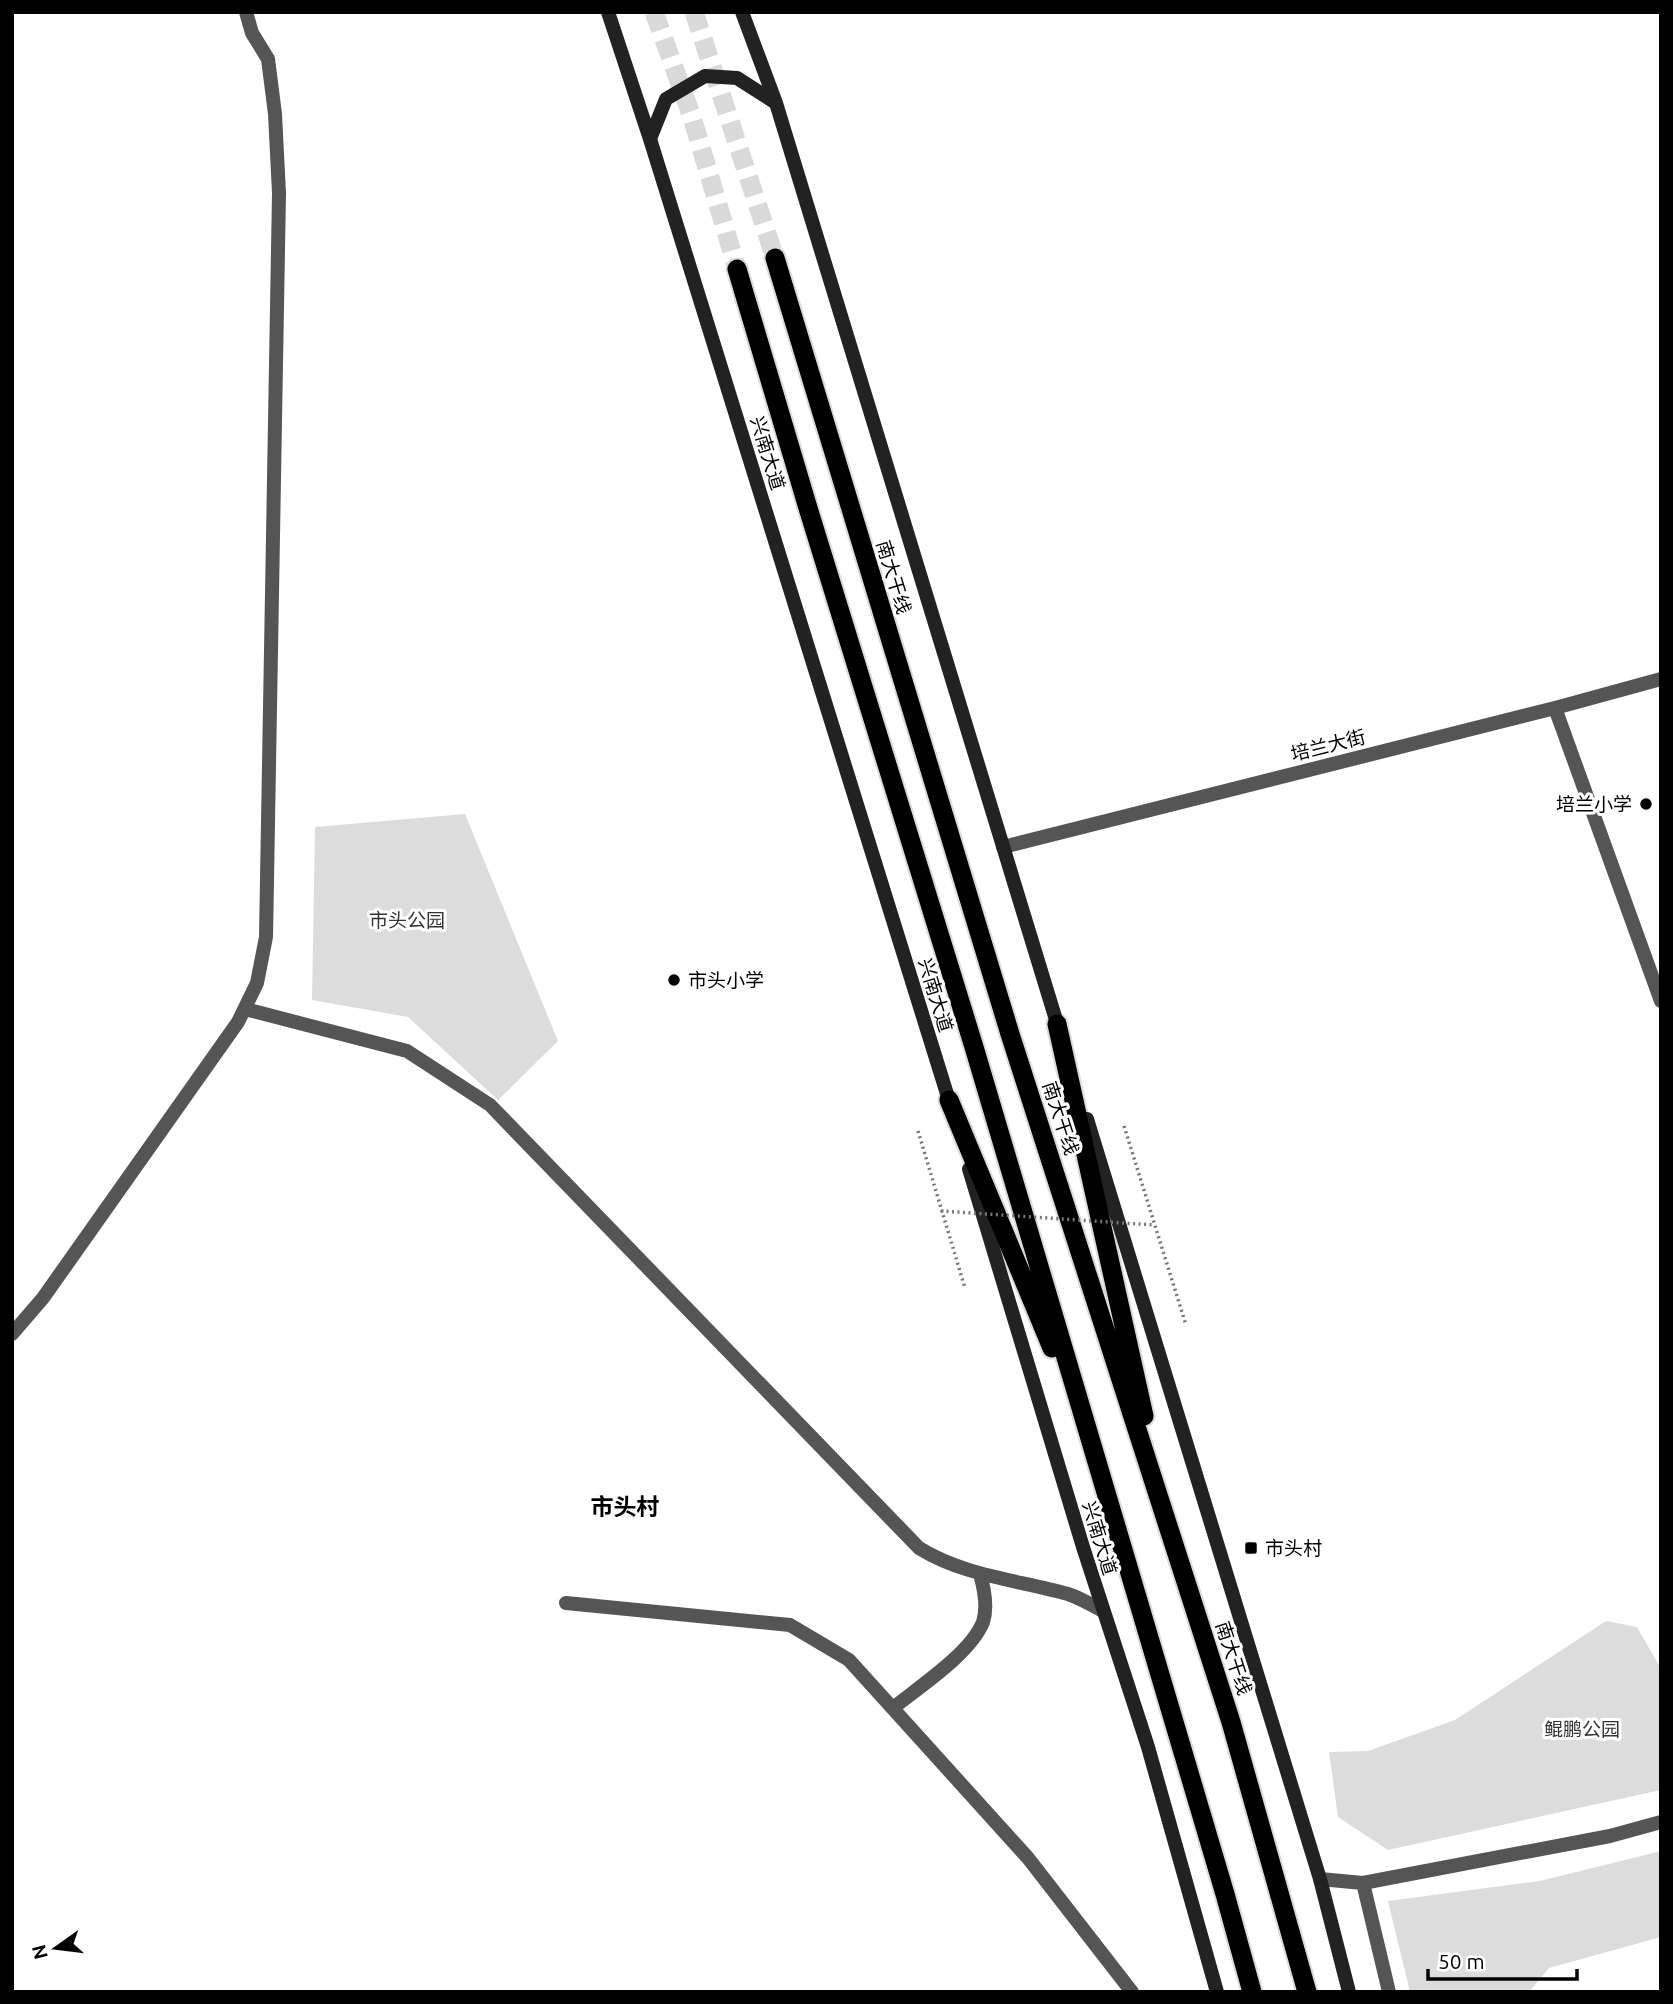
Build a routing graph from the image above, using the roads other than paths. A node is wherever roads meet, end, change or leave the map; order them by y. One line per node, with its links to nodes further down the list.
1 (246, 12): 12 (street)
2 (608, 12): 5 (main road, 兴南大道)
3 (744, 16): 4 (main road)
4 (776, 103): 5 (main road); 10 (main road)
5 (650, 139): 14 (main road, 兴南大道)
6 (775, 258): 17 (highway, 南大干线)
7 (737, 269): 16 (highway)
8 (1661, 679): 9 (street, 培兰大街)
9 (1555, 708): 10 (street, 培兰大街); 11 (street)
10 (1003, 847): 13 (main road)
11 (1661, 1001)
12 (245, 1009): 15 (street); 18 (street)
13 (1057, 1024): 17 (highway); 23 (main road)
14 (949, 1100): 16 (highway); 20 (main road, 兴南大道)
15 (12, 1334)
16 (1091, 1443): 27 (highway)
17 (1170, 1533): 28 (highway, 南大干线)
18 (981, 1574): 20 (street); 21 (street)
19 (566, 1604): 21 (street)
20 (1103, 1611): 26 (main road, 兴南大道)
21 (893, 1708): 25 (street)
22 (1661, 1822): 24 (street)
23 (1320, 1879): 24 (street); 29 (main road)
24 (1363, 1883): 30 (street)
25 (1132, 1992)
26 (1217, 1992)
27 (1252, 1992)
28 (1307, 1992)
29 (1349, 1992)
30 (1389, 1992)

